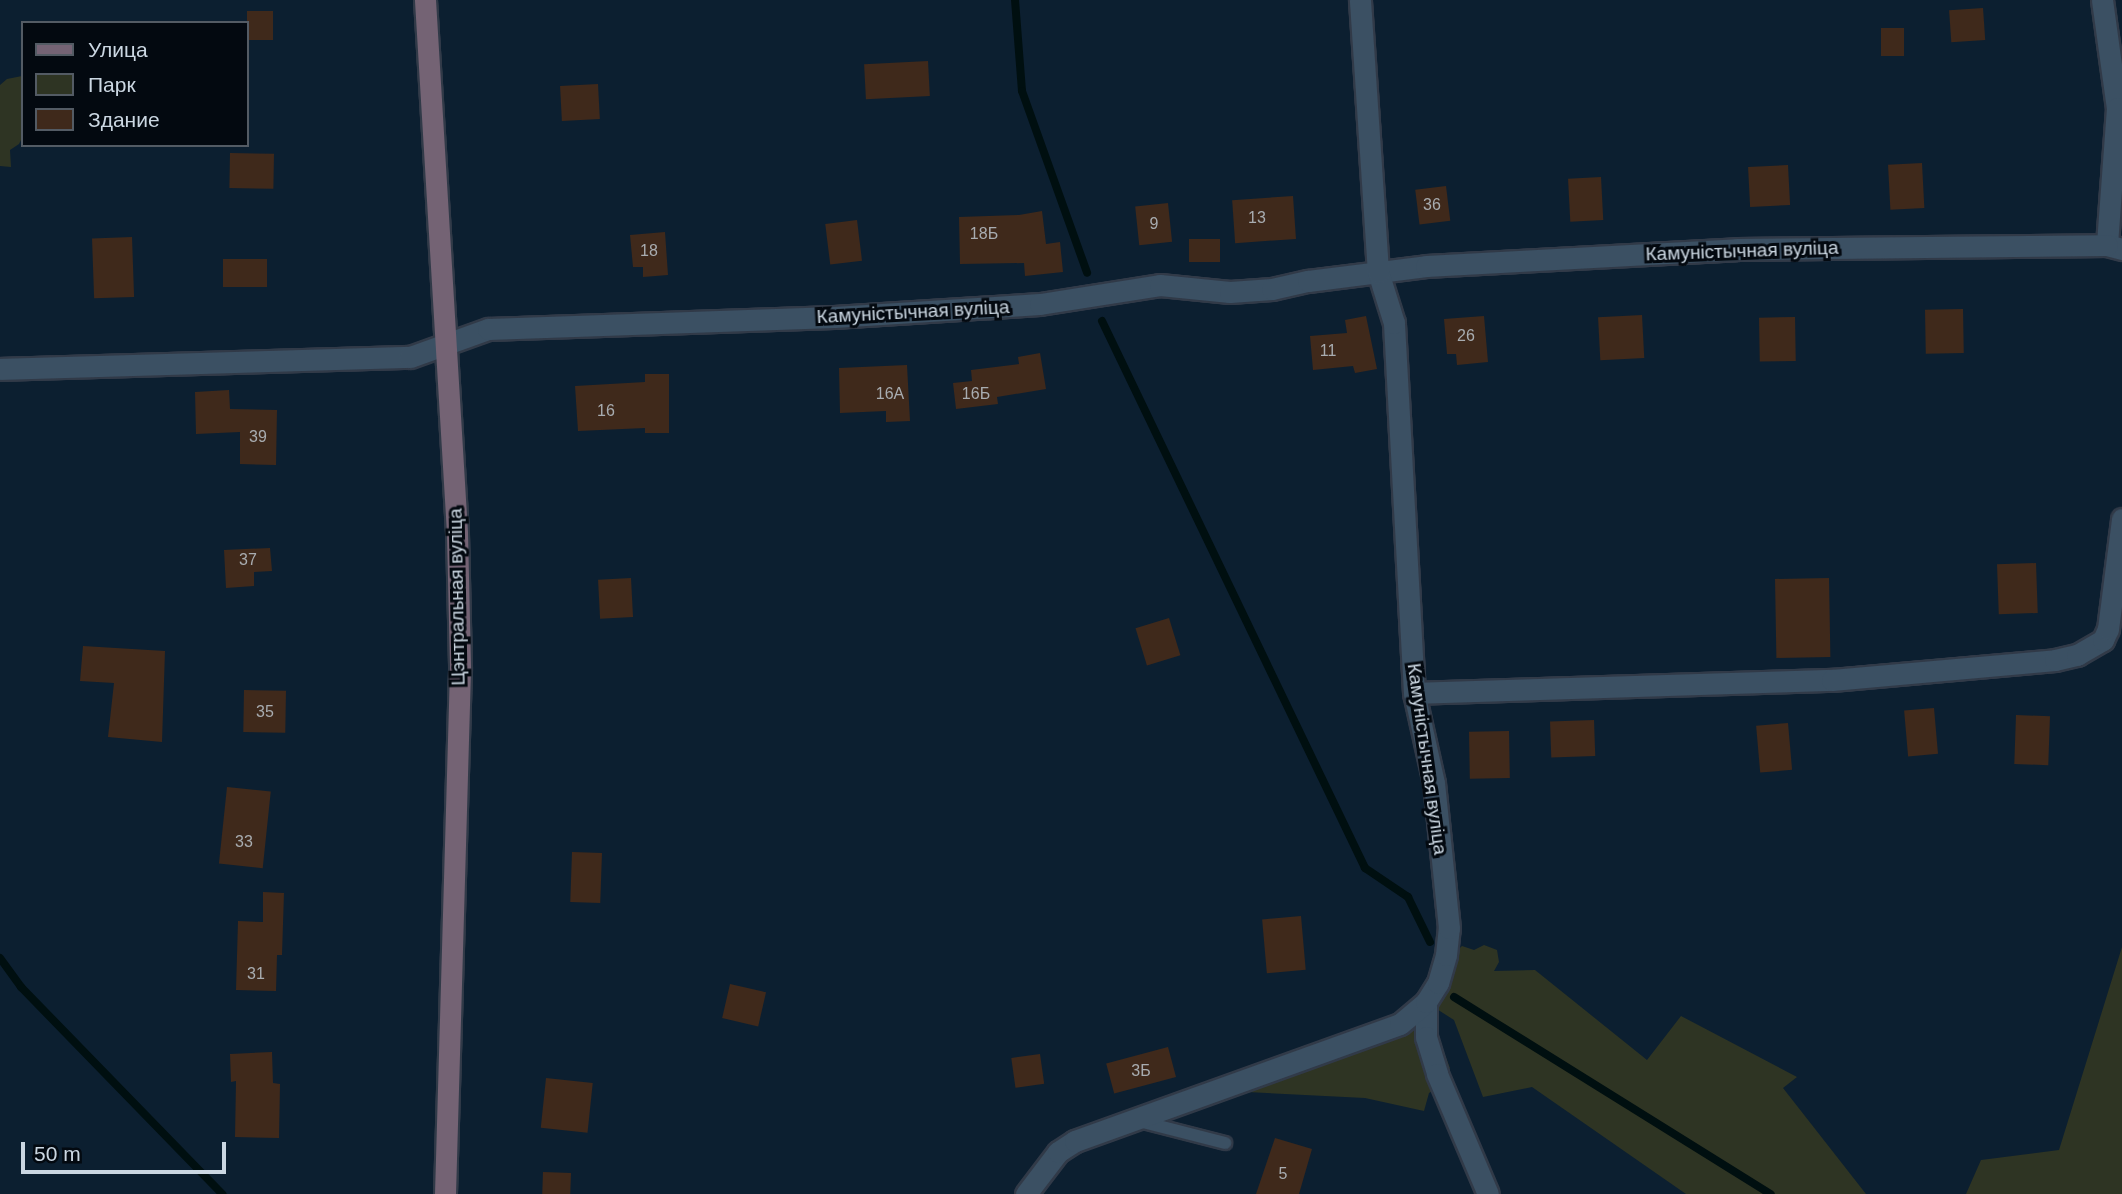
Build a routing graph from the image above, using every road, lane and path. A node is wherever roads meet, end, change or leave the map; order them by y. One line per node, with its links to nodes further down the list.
1 (425, 0): 6 (main road, Цэнтральная вуліца)
2 (1360, 0): 5 (street, Камуністычная вуліца)
3 (2102, 0): 4 (street)
4 (2114, 247): 5 (street, Камуністычная вуліца)
5 (1378, 272): 6 (street, Камуністычная вуліца); 9 (street, Камуністычная вуліца)
6 (446, 344): 7 (street, Камуністычная вуліца); 13 (main road, Цэнтральная вуліца)
7 (0, 369)
8 (2122, 519): 9 (street)
9 (1414, 693): 10 (street, Камуністычная вуліца)
10 (1426, 1002): 11 (street, Камуністычная вуліца); 15 (street)
11 (1139, 1121): 12 (lane); 14 (street, Камуністычная вуліца)
12 (1226, 1143)
13 (445, 1194)
14 (1026, 1194)
15 (1488, 1194)

